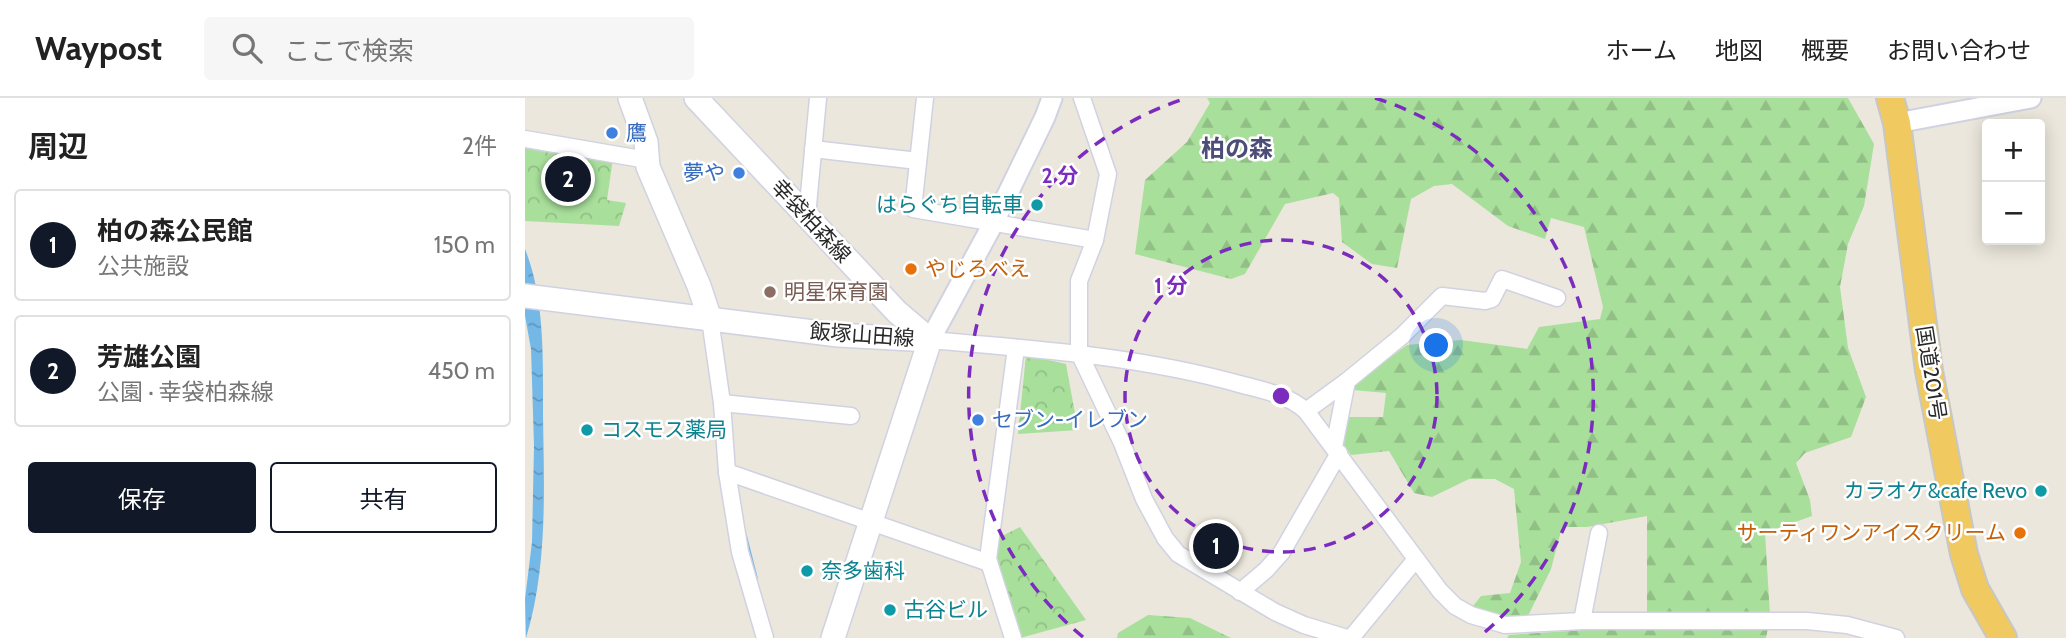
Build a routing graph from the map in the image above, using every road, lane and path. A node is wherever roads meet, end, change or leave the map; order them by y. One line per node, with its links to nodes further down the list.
1 (630, 98): 11 (main road)
2 (696, 98): 13 (main road, 幸袋柏森線)
3 (818, 98): 10 (street)
4 (925, 98): 12 (street)
5 (1052, 98): 14 (street)
6 (1082, 98): 15 (street)
7 (2031, 98): 8 (street)
8 (1893, 111): 40 (highway, 国道201号)
9 (525, 139): 11 (street)
10 (813, 149): 12 (street); 13 (street)
11 (647, 160): 18 (main road)
12 (918, 161): 14 (street)
13 (807, 216): 19 (main road, 幸袋柏森線)
14 (994, 222): 15 (street); 19 (street)
15 (1095, 240): 21 (street)
16 (531, 297): 18 (main road, 飯塚山田線)
17 (1557, 298): 22 (street)
18 (710, 319): 19 (main road, 飯塚山田線); 23 (street)
19 (930, 340): 20 (street); 28 (main road, 飯塚山田線)
20 (1016, 348): 21 (street); 31 (street)
21 (1079, 354): 24 (street); 32 (street)
22 (1346, 381): 24 (street); 26 (street)
23 (727, 403): 25 (street); 27 (street)
24 (1306, 411): 26 (street)
25 (851, 416)
26 (1336, 450): 30 (street); 32 (street)
27 (733, 474): 28 (street); 35 (street)
28 (870, 521): 31 (street); 36 (main road, 飯塚山田線)
29 (1599, 533): 33 (street)
30 (1416, 559): 33 (street); 38 (street)
31 (989, 563): 37 (street)
32 (1240, 592): 38 (street)
33 (1582, 621): 34 (street)
34 (1847, 631): 39 (street)
35 (765, 638)
36 (833, 638)
37 (1013, 638)
38 (1349, 638)
39 (1896, 638)
40 (2003, 638)

